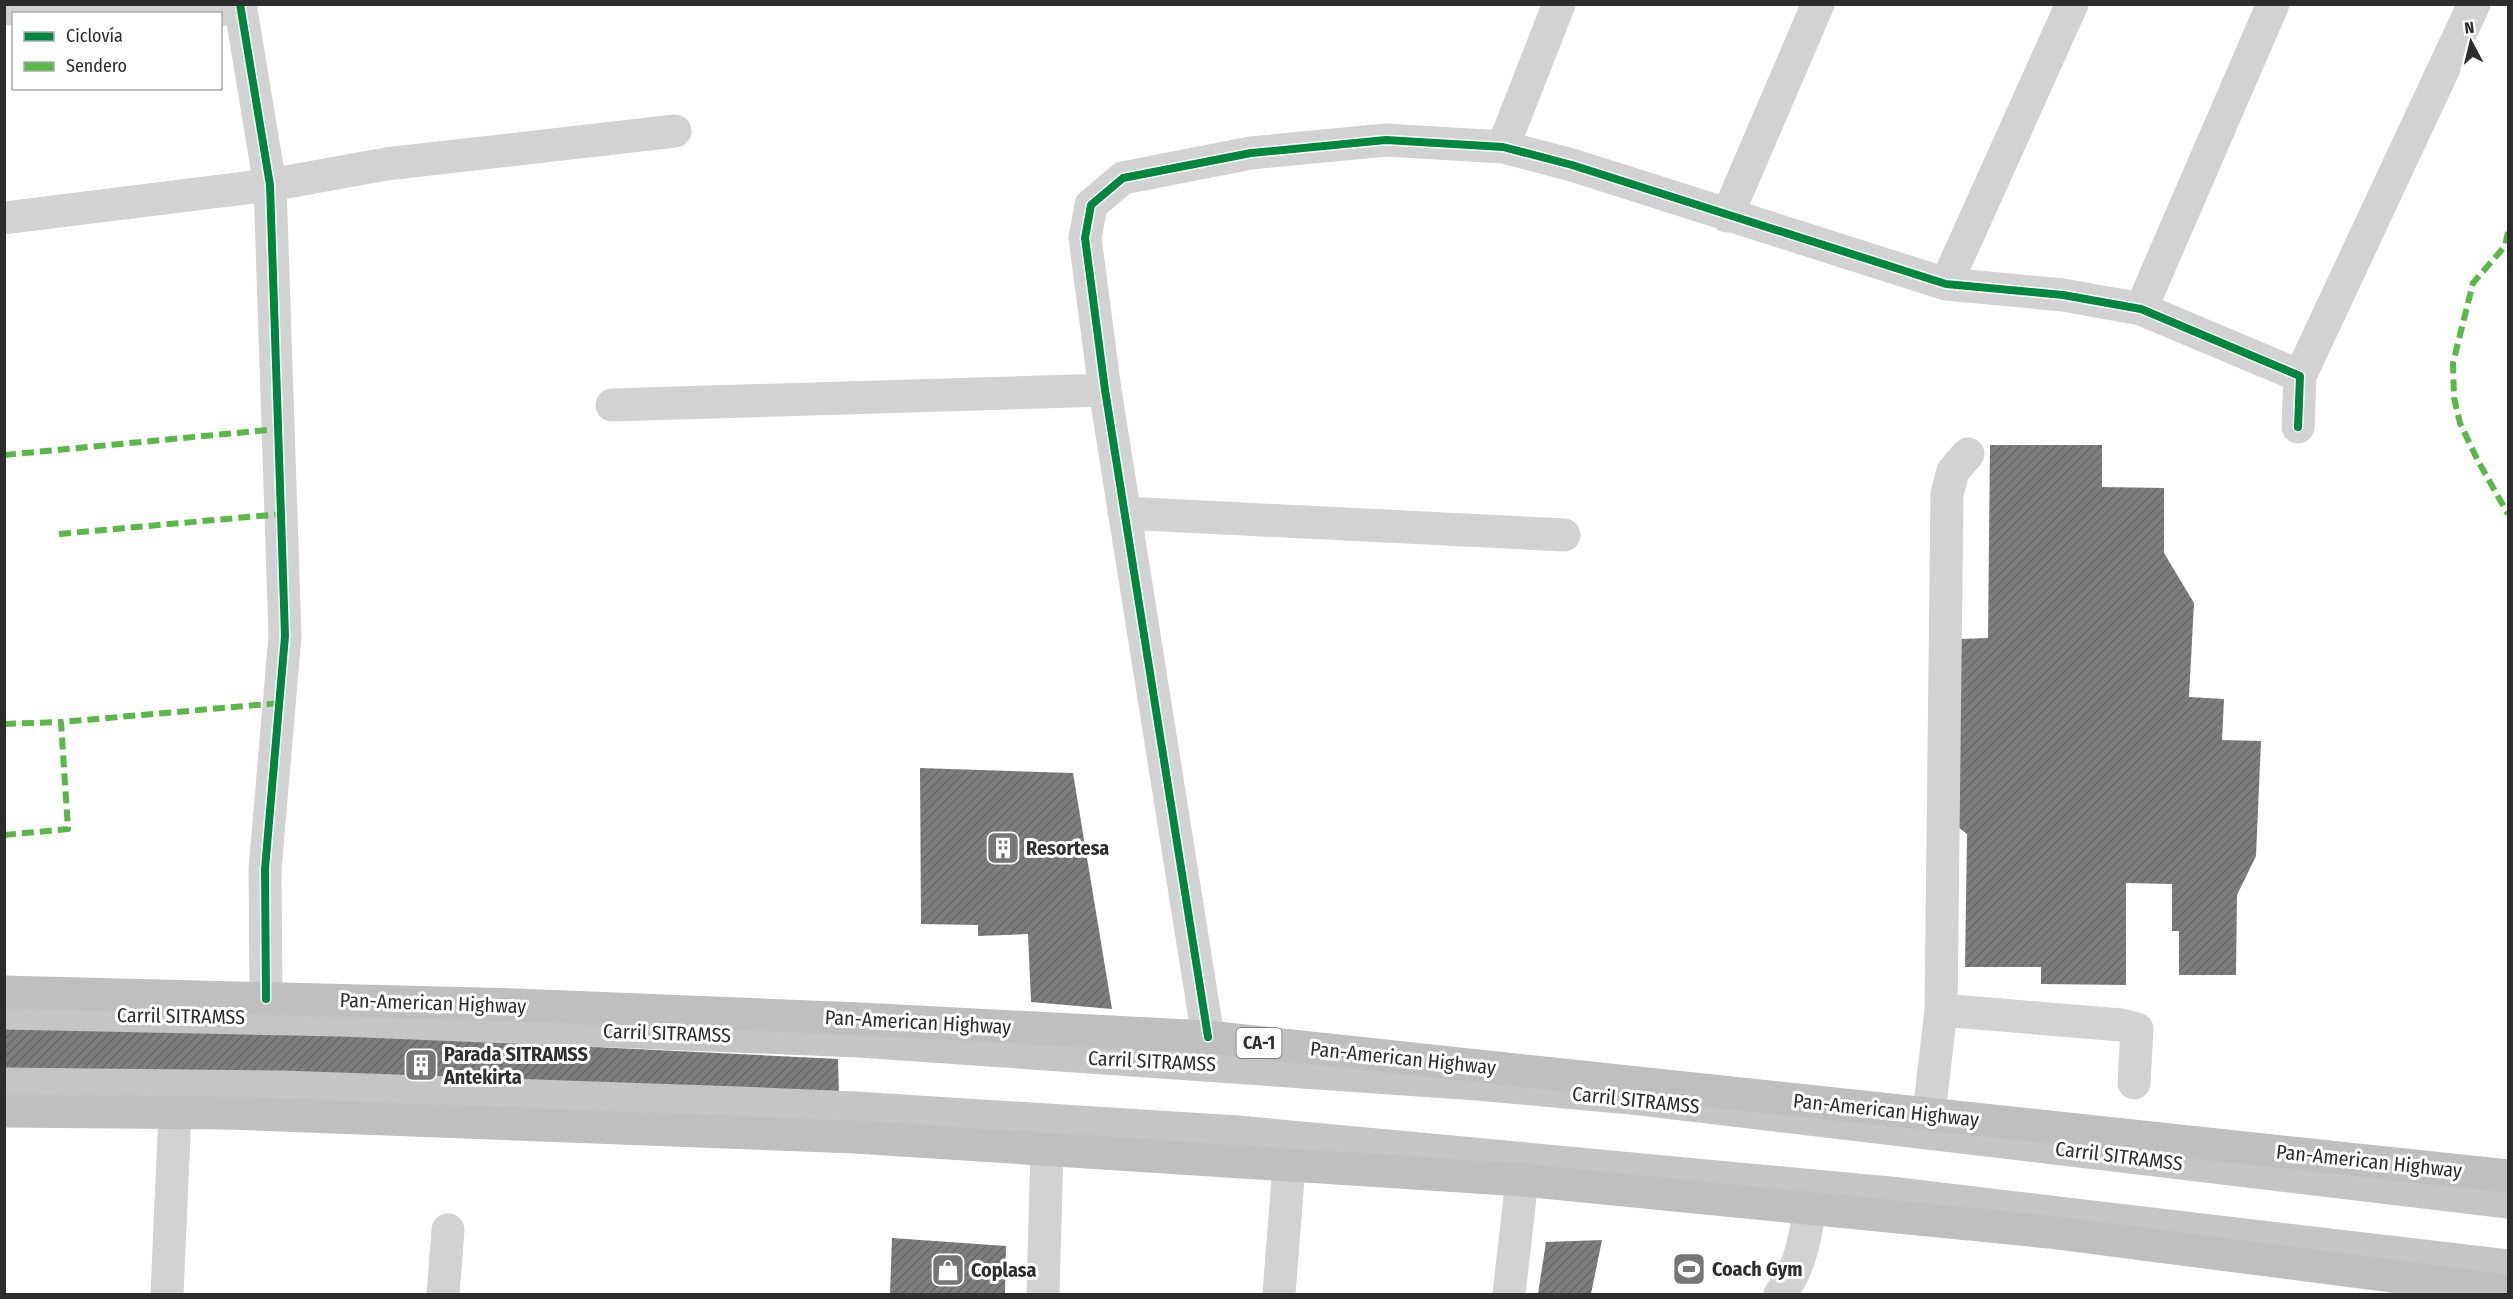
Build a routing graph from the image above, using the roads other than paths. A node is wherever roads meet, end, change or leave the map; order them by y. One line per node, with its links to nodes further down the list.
1 (1559, 4): 9 (street)
2 (1818, 4): 11 (street)
3 (2072, 4): 13 (street)
4 (2273, 4): 14 (street)
5 (2474, 4): 15 (street)
6 (241, 7): 7 (street); 10 (street)
7 (4, 8)
8 (675, 131): 10 (street)
9 (1503, 147): 11 (street); 16 (street)
10 (270, 185): 12 (street); 23 (street)
11 (1727, 216): 13 (street)
12 (4, 218)
13 (1946, 284): 14 (street)
14 (2141, 309): 15 (street)
15 (2300, 376): 18 (street)
16 (1105, 390): 17 (street); 20 (street)
17 (612, 405)
18 (2298, 427)
19 (1968, 454): 24 (street)
20 (1124, 513): 21 (street); 26 (street)
21 (1564, 535)
22 (4, 992): 23 (highway, Pan-American Highway / CA-1)
23 (266, 999): 26 (highway, Pan-American Highway / CA-1)
24 (1941, 1010): 27 (street); 31 (street)
25 (4, 1013): 36 (main road, Carril SITRAMSS)
26 (1208, 1037): 31 (highway, Pan-American Highway / CA-1)
27 (2134, 1083)
28 (4, 1084): 39 (main road)
29 (4, 1111): 30 (highway)
30 (175, 1112): 32 (highway); 41 (street)
31 (1929, 1114): 34 (highway, Pan-American Highway / CA-1)
32 (1047, 1150): 33 (highway); 43 (street)
33 (1289, 1166): 35 (highway); 44 (street)
34 (2508, 1176)
35 (1522, 1180): 37 (highway); 45 (street)
36 (2508, 1202)
37 (1810, 1208): 40 (highway); 46 (street)
38 (448, 1230): 42 (street)
39 (2508, 1266)
40 (2508, 1291)
41 (167, 1294)
42 (443, 1294)
43 (1043, 1294)
44 (1279, 1294)
45 (1509, 1294)
46 (1780, 1294)

